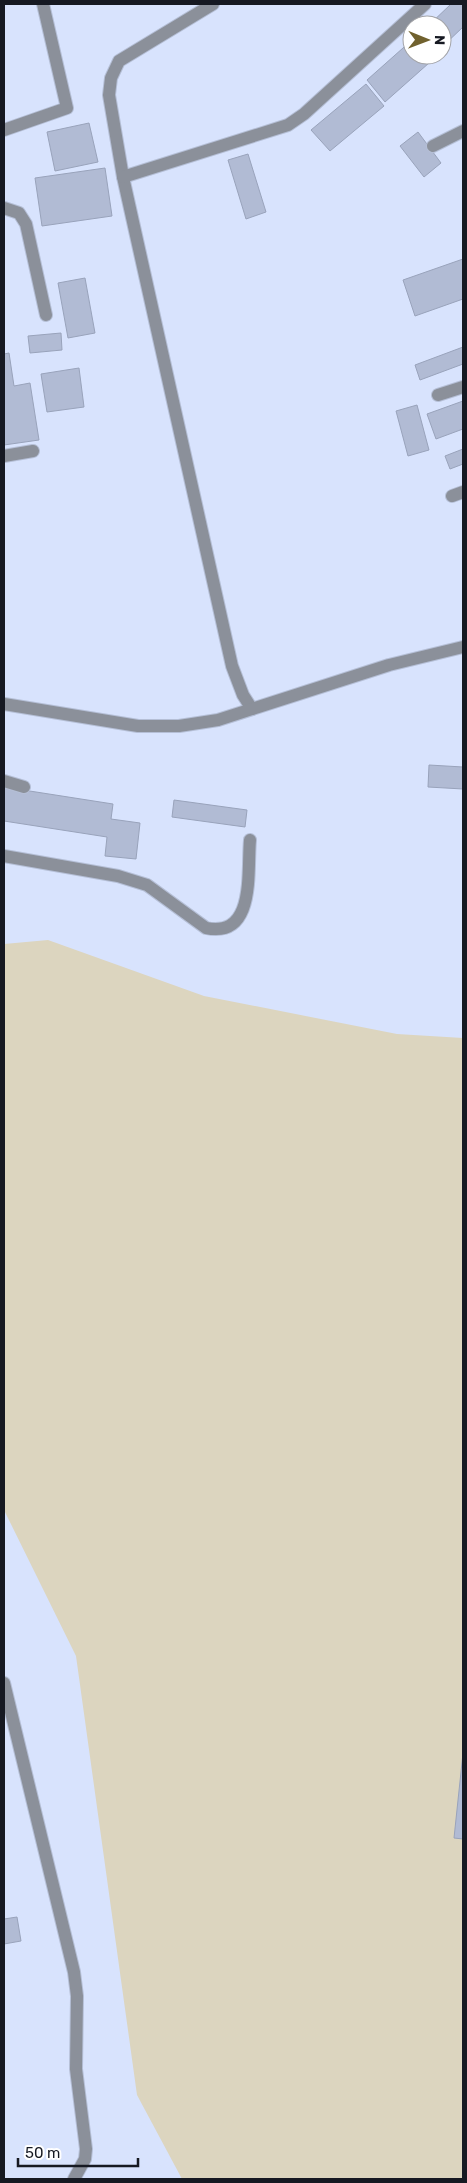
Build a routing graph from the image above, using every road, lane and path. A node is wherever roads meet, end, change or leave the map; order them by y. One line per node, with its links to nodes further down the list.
1 (44, 4): 4 (lane)
2 (213, 4): 7 (lane)
3 (425, 4): 7 (lane)
4 (4, 130)
5 (463, 131): 6 (lane)
6 (433, 146)
7 (123, 177): 16 (lane)
8 (4, 208): 9 (lane)
9 (46, 315)
10 (463, 388): 11 (lane)
11 (438, 395)
12 (33, 451): 13 (lane)
13 (4, 456)
14 (463, 647): 16 (lane)
15 (4, 704): 16 (lane)
16 (252, 709)
17 (4, 780): 18 (lane)
18 (24, 787)
19 (250, 840): 20 (lane)
20 (4, 856)
21 (4, 1683): 22 (lane)
22 (74, 2179)

